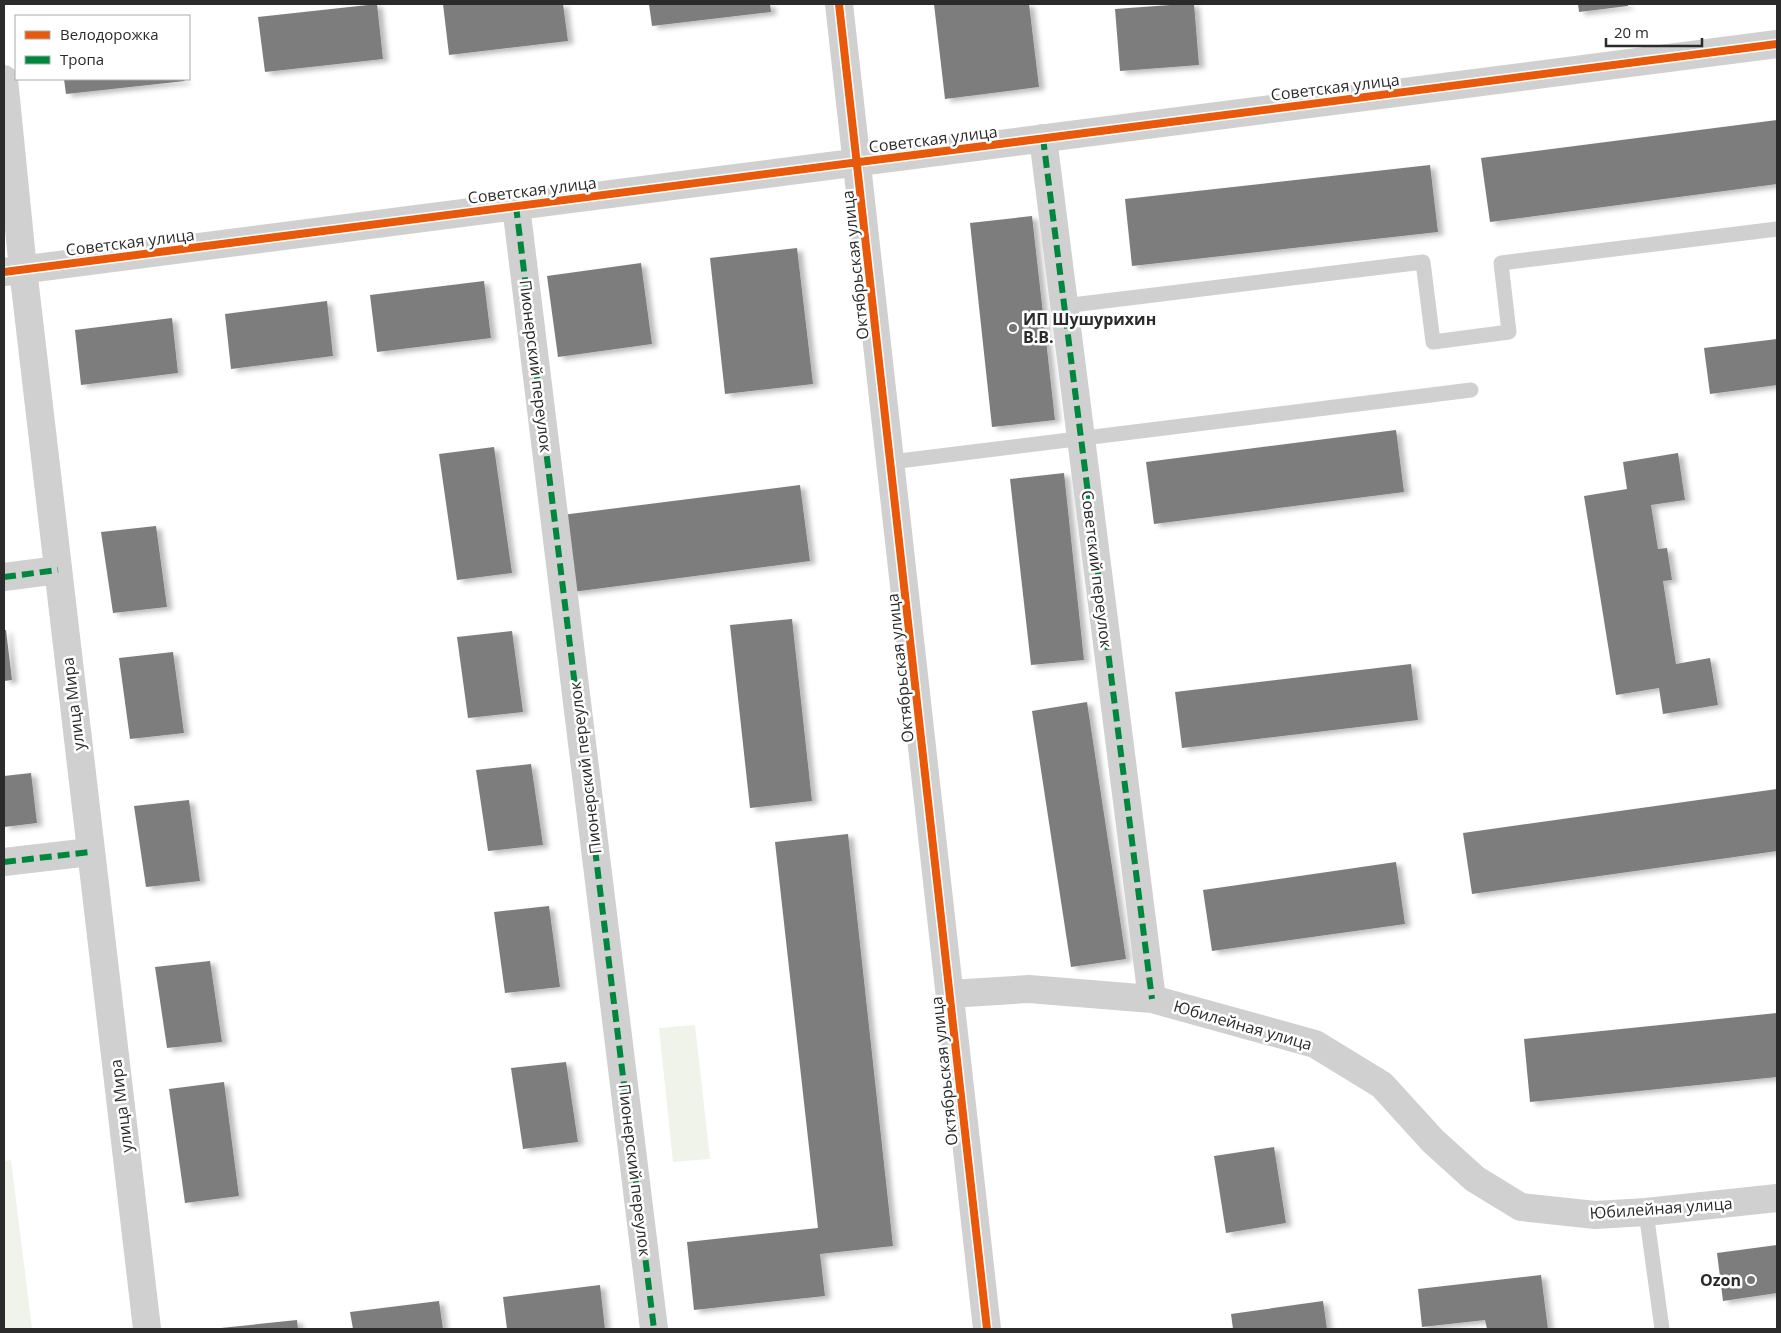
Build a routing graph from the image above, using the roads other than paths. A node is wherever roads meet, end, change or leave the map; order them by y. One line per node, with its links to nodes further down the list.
1 (839, 4): 5 (street, Октябрьская улица)
2 (1777, 44): 4 (street, Советская улица)
3 (4, 79): 8 (street, улица Мира)
4 (1043, 138): 5 (street, Советская улица); 9 (street, Советский переулок)
5 (858, 162): 6 (street, Советская улица); 12 (street, Октябрьская улица)
6 (516, 206): 8 (street, Советская улица); 22 (street, Пионерский переулок)
7 (1777, 229): 9 (lane)
8 (14, 270): 13 (street, улица Мира)
9 (1064, 306): 11 (street, Советский переулок)
10 (1471, 390): 11 (lane)
11 (1080, 439): 12 (lane); 18 (street, Советский переулок)
12 (891, 462): 17 (street, Октябрьская улица)
13 (58, 570): 14 (street); 15 (street, улица Мира)
14 (4, 577)
15 (90, 852): 16 (street); 21 (street, улица Мира)
16 (4, 862)
17 (950, 994): 18 (street, Юбилейная улица); 23 (street, Октябрьская улица)
18 (1152, 999): 20 (street, Юбилейная улица)
19 (1777, 1198): 20 (street, Юбилейная улица)
20 (1646, 1212): 24 (lane)
21 (147, 1329)
22 (654, 1329)
23 (987, 1329)
24 (1662, 1329)

